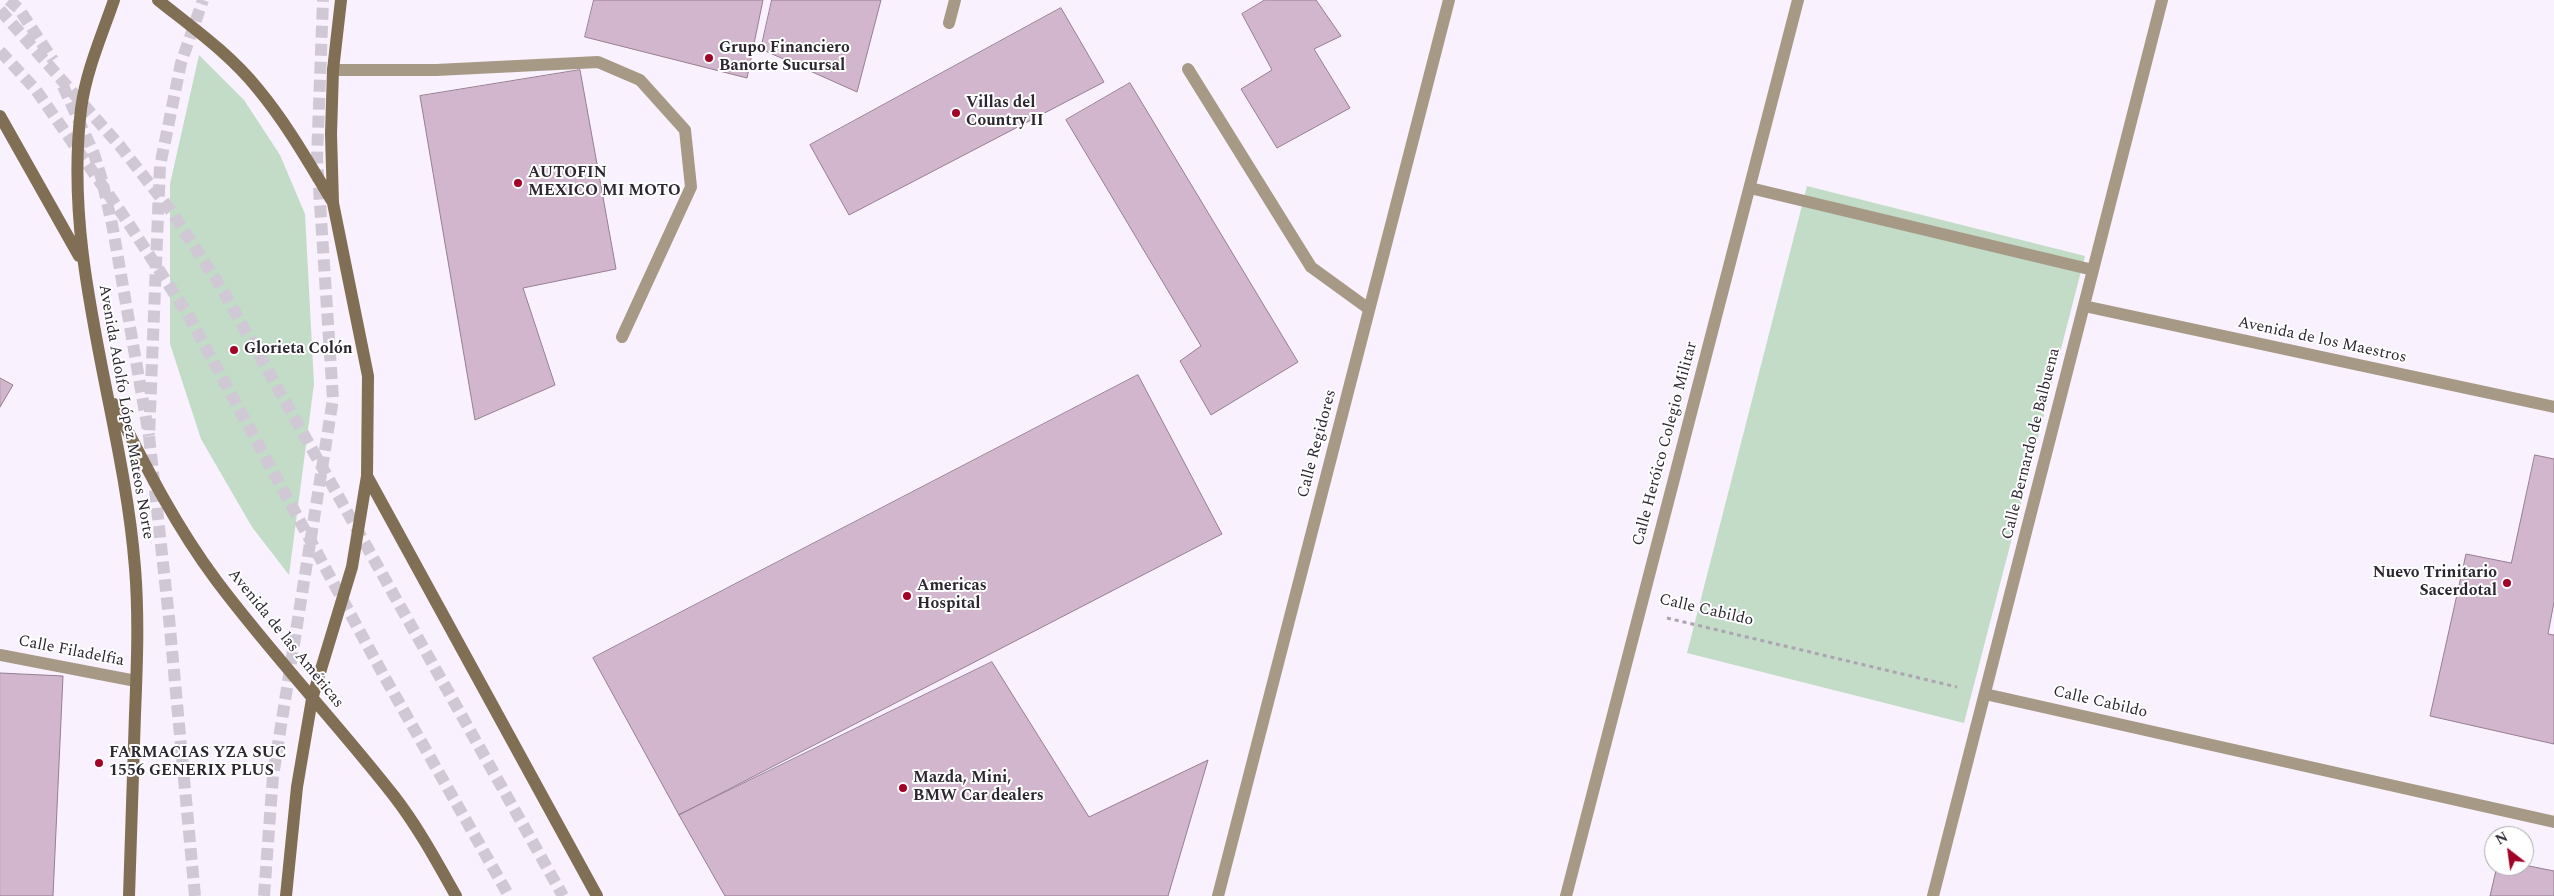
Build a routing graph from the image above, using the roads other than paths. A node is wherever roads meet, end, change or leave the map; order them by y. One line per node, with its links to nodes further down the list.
1 (114, 0): 14 (main road, Avenida Adolfo López Mateos Norte)
2 (158, 0): 13 (main road)
3 (341, 0): 10 (main road)
4 (955, 0): 8 (street)
5 (1449, 0): 17 (street, Calle Regidores)
6 (1798, 0): 12 (street, Calle Heróico Colegio Militar)
7 (2162, 0): 15 (street, Calle Bernardo de Balbuena)
8 (949, 23)
9 (1188, 69): 17 (street)
10 (333, 70): 13 (main road); 18 (street)
11 (0, 116): 14 (main road)
12 (1750, 188): 15 (street); 32 (street, Calle Heróico Colegio Militar)
13 (333, 204): 21 (main road)
14 (82, 261): 19 (main road, Avenida Adolfo López Mateos Norte)
15 (2093, 270): 16 (street, Calle Bernardo de Balbuena)
16 (2084, 306): 20 (street, Avenida de los Maestros); 24 (street, Calle Bernardo de Balbuena)
17 (1370, 308): 31 (street, Calle Regidores)
18 (622, 337)
19 (107, 390): 23 (main road, Avenida Adolfo López Mateos Norte); 25 (main road, Avenida de las Américas)
20 (2554, 407)
21 (367, 476): 25 (main road); 30 (main road)
22 (0, 654): 23 (street, Calle Filadelfia)
23 (136, 681): 27 (main road, Avenida Adolfo López Mateos Norte)
24 (1985, 694): 26 (street, Calle Cabildo); 33 (street, Calle Bernardo de Balbuena)
25 (312, 699): 28 (main road); 29 (main road, Avenida de las Américas)
26 (2554, 822)
27 (129, 896)
28 (286, 896)
29 (456, 896)
30 (597, 896)
31 (1218, 896)
32 (1566, 896)
33 (1933, 896)

